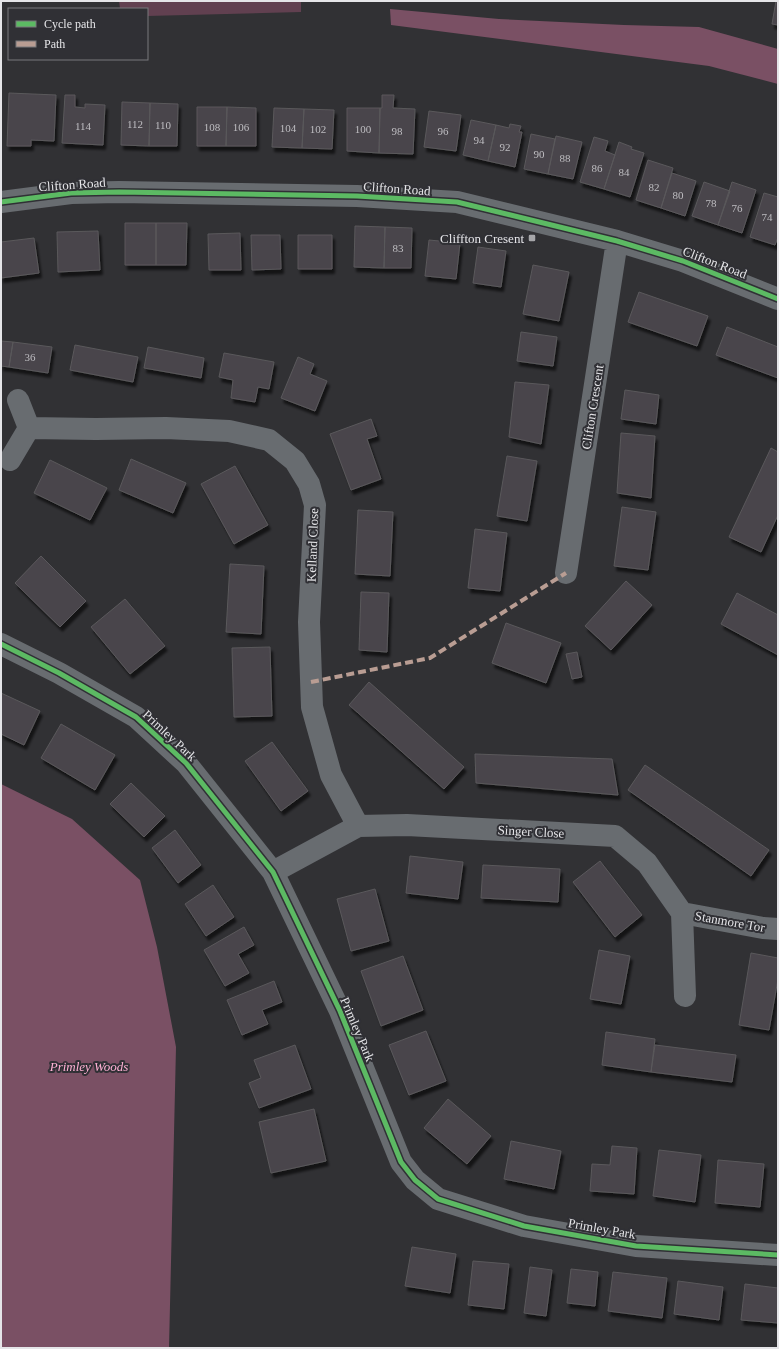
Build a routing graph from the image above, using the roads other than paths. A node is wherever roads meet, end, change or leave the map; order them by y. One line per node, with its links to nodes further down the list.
1 (1, 202): 2 (street, Clifton Road)
2 (617, 241): 3 (street, Clifton Road); 7 (street, Clifton Crescent)
3 (778, 299)
4 (18, 400): 5 (street)
5 (29, 428): 6 (street); 9 (street, Kelland Close)
6 (10, 460)
7 (566, 573)
8 (1, 644): 10 (street, Primley Park)
9 (358, 826): 10 (street, Singer Close); 11 (street, Singer Close)
10 (273, 872): 14 (street, Primley Park)
11 (682, 913): 12 (street, Stanmore Tor); 13 (street)
12 (778, 929)
13 (685, 996)
14 (778, 1255)

